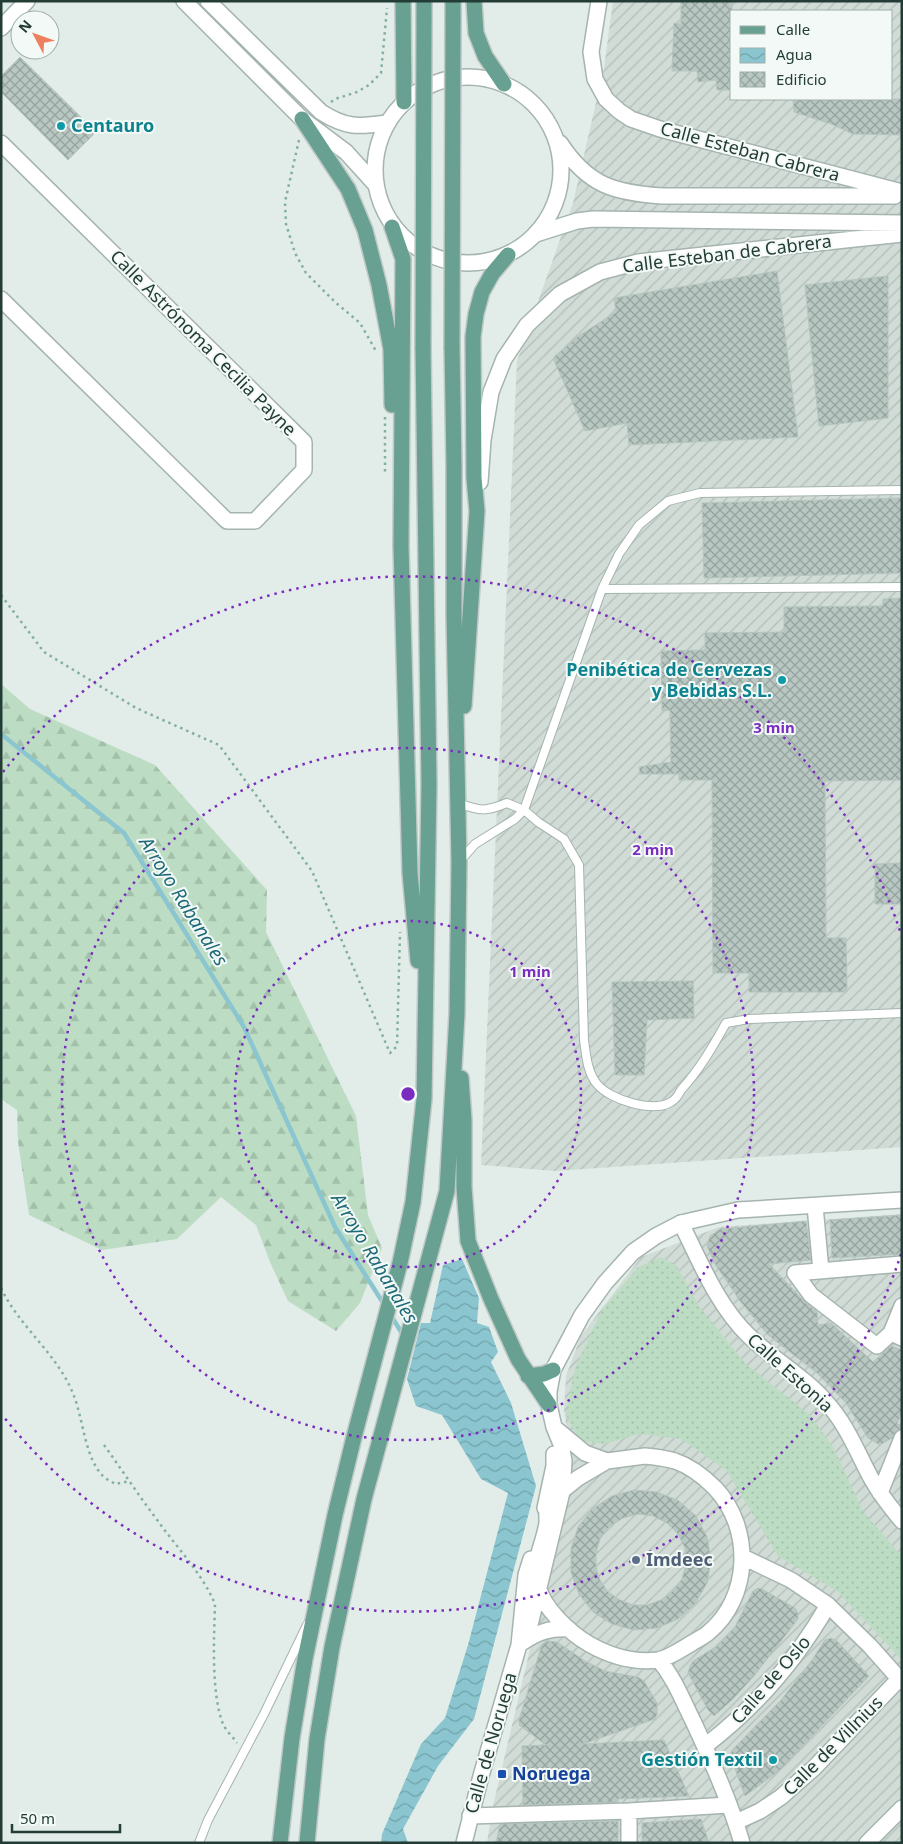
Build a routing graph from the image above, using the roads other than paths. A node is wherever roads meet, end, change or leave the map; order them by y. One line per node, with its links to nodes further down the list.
1 (27, 1): 9 (street)
2 (184, 1): 12 (street)
3 (208, 1): 13 (street)
4 (402, 1): 11 (main road)
5 (424, 1): 35 (main road, bridge)
6 (453, 1): 30 (main road, bridge)
7 (474, 1): 10 (main road)
8 (599, 1): 17 (street, Calle Esteban Cabrera)
9 (1, 28)
10 (504, 84): 11 (street); 14 (street)
11 (404, 102): 13 (street)
12 (304, 122): 16 (street); 27 (main road)
13 (387, 123): 16 (street)
14 (552, 130): 18 (street); 21 (street)
15 (1, 144): 24 (street, Calle Astrónoma Cecilia Payne)
16 (375, 184): 20 (street)
17 (902, 192)
18 (902, 196)
19 (902, 223): 21 (street, Calle Esteban de Cabrera)
20 (392, 227): 23 (street); 27 (main road)
21 (536, 234): 23 (street)
22 (902, 234): 26 (street, Calle Esteban de Cabrera)
23 (508, 255): 26 (main road)
24 (1, 300)
25 (902, 490): 29 (lane)
26 (478, 511): 30 (main road)
27 (401, 546): 35 (main road)
28 (902, 587): 29 (lane)
29 (602, 589): 31 (lane)
30 (458, 803): 31 (lane); 32 (main road)
31 (524, 810): 32 (lane); 33 (lane)
32 (459, 862): 34 (main road)
33 (902, 1013)
34 (457, 1014): 45 (main road); 70 (main road)
35 (424, 1099): 56 (main road)
36 (902, 1200): 37 (street)
37 (815, 1206): 38 (street); 40 (street)
38 (681, 1223): 43 (street); 51 (street, Calle Estonia)
39 (902, 1264): 40 (street)
40 (821, 1271): 42 (street)
41 (902, 1306): 42 (street)
42 (896, 1336)
43 (568, 1342): 44 (street); 47 (street)
44 (553, 1370): 45 (main road); 46 (street)
45 (528, 1376): 46 (main road)
46 (549, 1405): 47 (street)
47 (554, 1426): 49 (street); 50 (street, Calle de Noruega); 52 (street, Calle de Noruega)
48 (902, 1438): 51 (street)
49 (607, 1461): 50 (street); 54 (street)
50 (562, 1492): 52 (street); 55 (street, Calle de Noruega)
51 (880, 1493): 53 (street, Calle Estonia)
52 (546, 1504): 55 (street, Calle de Noruega); 59 (street, Calle de Noruega)
53 (902, 1521)
54 (743, 1557): 57 (street); 60 (street)
55 (538, 1588): 58 (street); 59 (street, Calle de Noruega)
56 (318, 1603): 68 (lane); 69 (main road)
57 (828, 1605): 61 (street); 62 (street, Calle de Oslo)
58 (568, 1629): 59 (street); 60 (street)
59 (519, 1644): 66 (street, Calle de Noruega)
60 (659, 1660): 62 (street)
61 (900, 1681): 67 (street, Calle de Villnius)
62 (705, 1746): 63 (street)
63 (729, 1805): 65 (street); 67 (street)
64 (902, 1808): 74 (street)
65 (629, 1811): 66 (street); 72 (street)
66 (470, 1816): 71 (street, Calle de Noruega)
67 (736, 1822): 73 (street)
68 (199, 1843)
69 (280, 1843)
70 (306, 1843)
71 (464, 1843)
72 (629, 1843)
73 (742, 1843)
74 (867, 1843)

